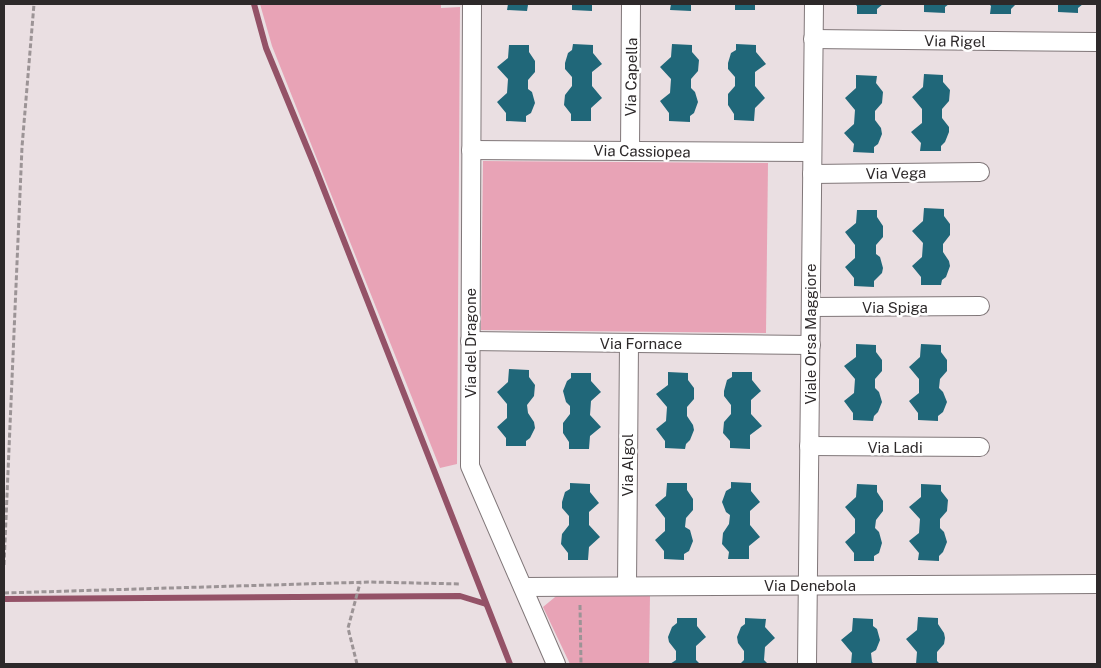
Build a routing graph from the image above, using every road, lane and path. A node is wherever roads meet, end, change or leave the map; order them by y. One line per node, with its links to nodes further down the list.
1 (34, 4): 19 (path)
2 (472, 4): 7 (street, Via del Dragone)
3 (631, 4): 8 (street, Via Capella)
4 (814, 4): 5 (street, Viale Orsa Maggiore)
5 (813, 39): 6 (street, Via Rigel); 9 (street, Viale Orsa Maggiore)
6 (1097, 42)
7 (471, 150): 8 (street, Via Cassiopea); 14 (street, Via del Dragone)
8 (630, 151): 9 (street, Via Cassiopea)
9 (812, 152): 11 (street, Viale Orsa Maggiore)
10 (980, 172): 11 (street, Via Vega)
11 (812, 174): 13 (street, Viale Orsa Maggiore)
12 (980, 306): 13 (street, Via Spiga)
13 (810, 307): 16 (street, Viale Orsa Maggiore)
14 (470, 341): 15 (street, Via Fornace); 26 (street, Via del Dragone)
15 (629, 343): 16 (street, Via Fornace); 25 (street, Via Algol)
16 (811, 345): 17 (street, Viale Orsa Maggiore)
17 (809, 446): 18 (street, Via Ladi); 23 (street, Viale Orsa Maggiore)
18 (980, 447)
19 (4, 566)
20 (360, 583): 21 (path); 27 (path); 28 (path)
21 (461, 584)
22 (1097, 584): 23 (street, Via Denebola)
23 (808, 585): 25 (street, Via Denebola); 31 (street, Viale Orsa Maggiore)
24 (580, 586): 25 (street, Via Denebola); 26 (street, Via Denebola); 30 (path)
25 (627, 586)
26 (523, 587): 29 (street, Via del Dragone)
27 (4, 593)
28 (357, 664)
29 (556, 664)
30 (581, 664)
31 (807, 664)

